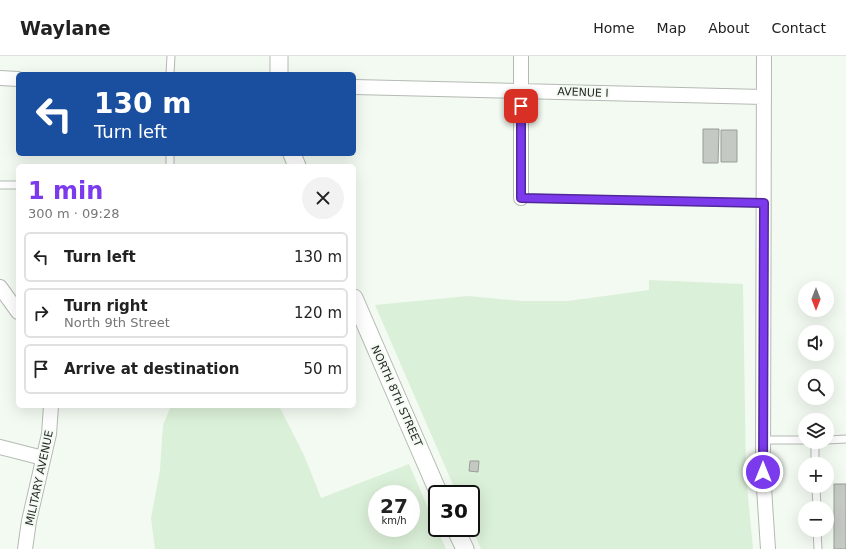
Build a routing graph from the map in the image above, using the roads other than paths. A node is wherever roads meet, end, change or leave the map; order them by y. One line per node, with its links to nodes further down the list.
1 (171, 56): 5 (lane)
2 (279, 56): 6 (street)
3 (521, 56): 10 (street)
4 (764, 56): 11 (street)
5 (170, 72)
6 (279, 72)
7 (0, 78): 8 (street)
8 (16, 79)
9 (356, 87): 10 (street, AVENUE I)
10 (522, 90): 11 (street, AVENUE I); 14 (street)
11 (764, 97): 15 (street)
12 (0, 185): 13 (lane)
13 (16, 185)
14 (521, 198): 15 (lane)
15 (764, 203): 21 (street)
16 (0, 287): 18 (street)
17 (356, 303): 26 (street, NORTH 8TH STREET)
18 (16, 305)
19 (51, 408): 25 (street, MILITARY AVENUE)
20 (846, 439): 23 (lane)
21 (763, 440): 22 (lane); 31 (street)
22 (798, 440)
23 (834, 440)
24 (0, 447): 25 (street)
25 (43, 458): 29 (street, MILITARY AVENUE)
26 (436, 485)
27 (459, 537): 30 (street)
28 (817, 537): 32 (lane)
29 (26, 549)
30 (465, 549)
31 (768, 549)
32 (818, 549)

